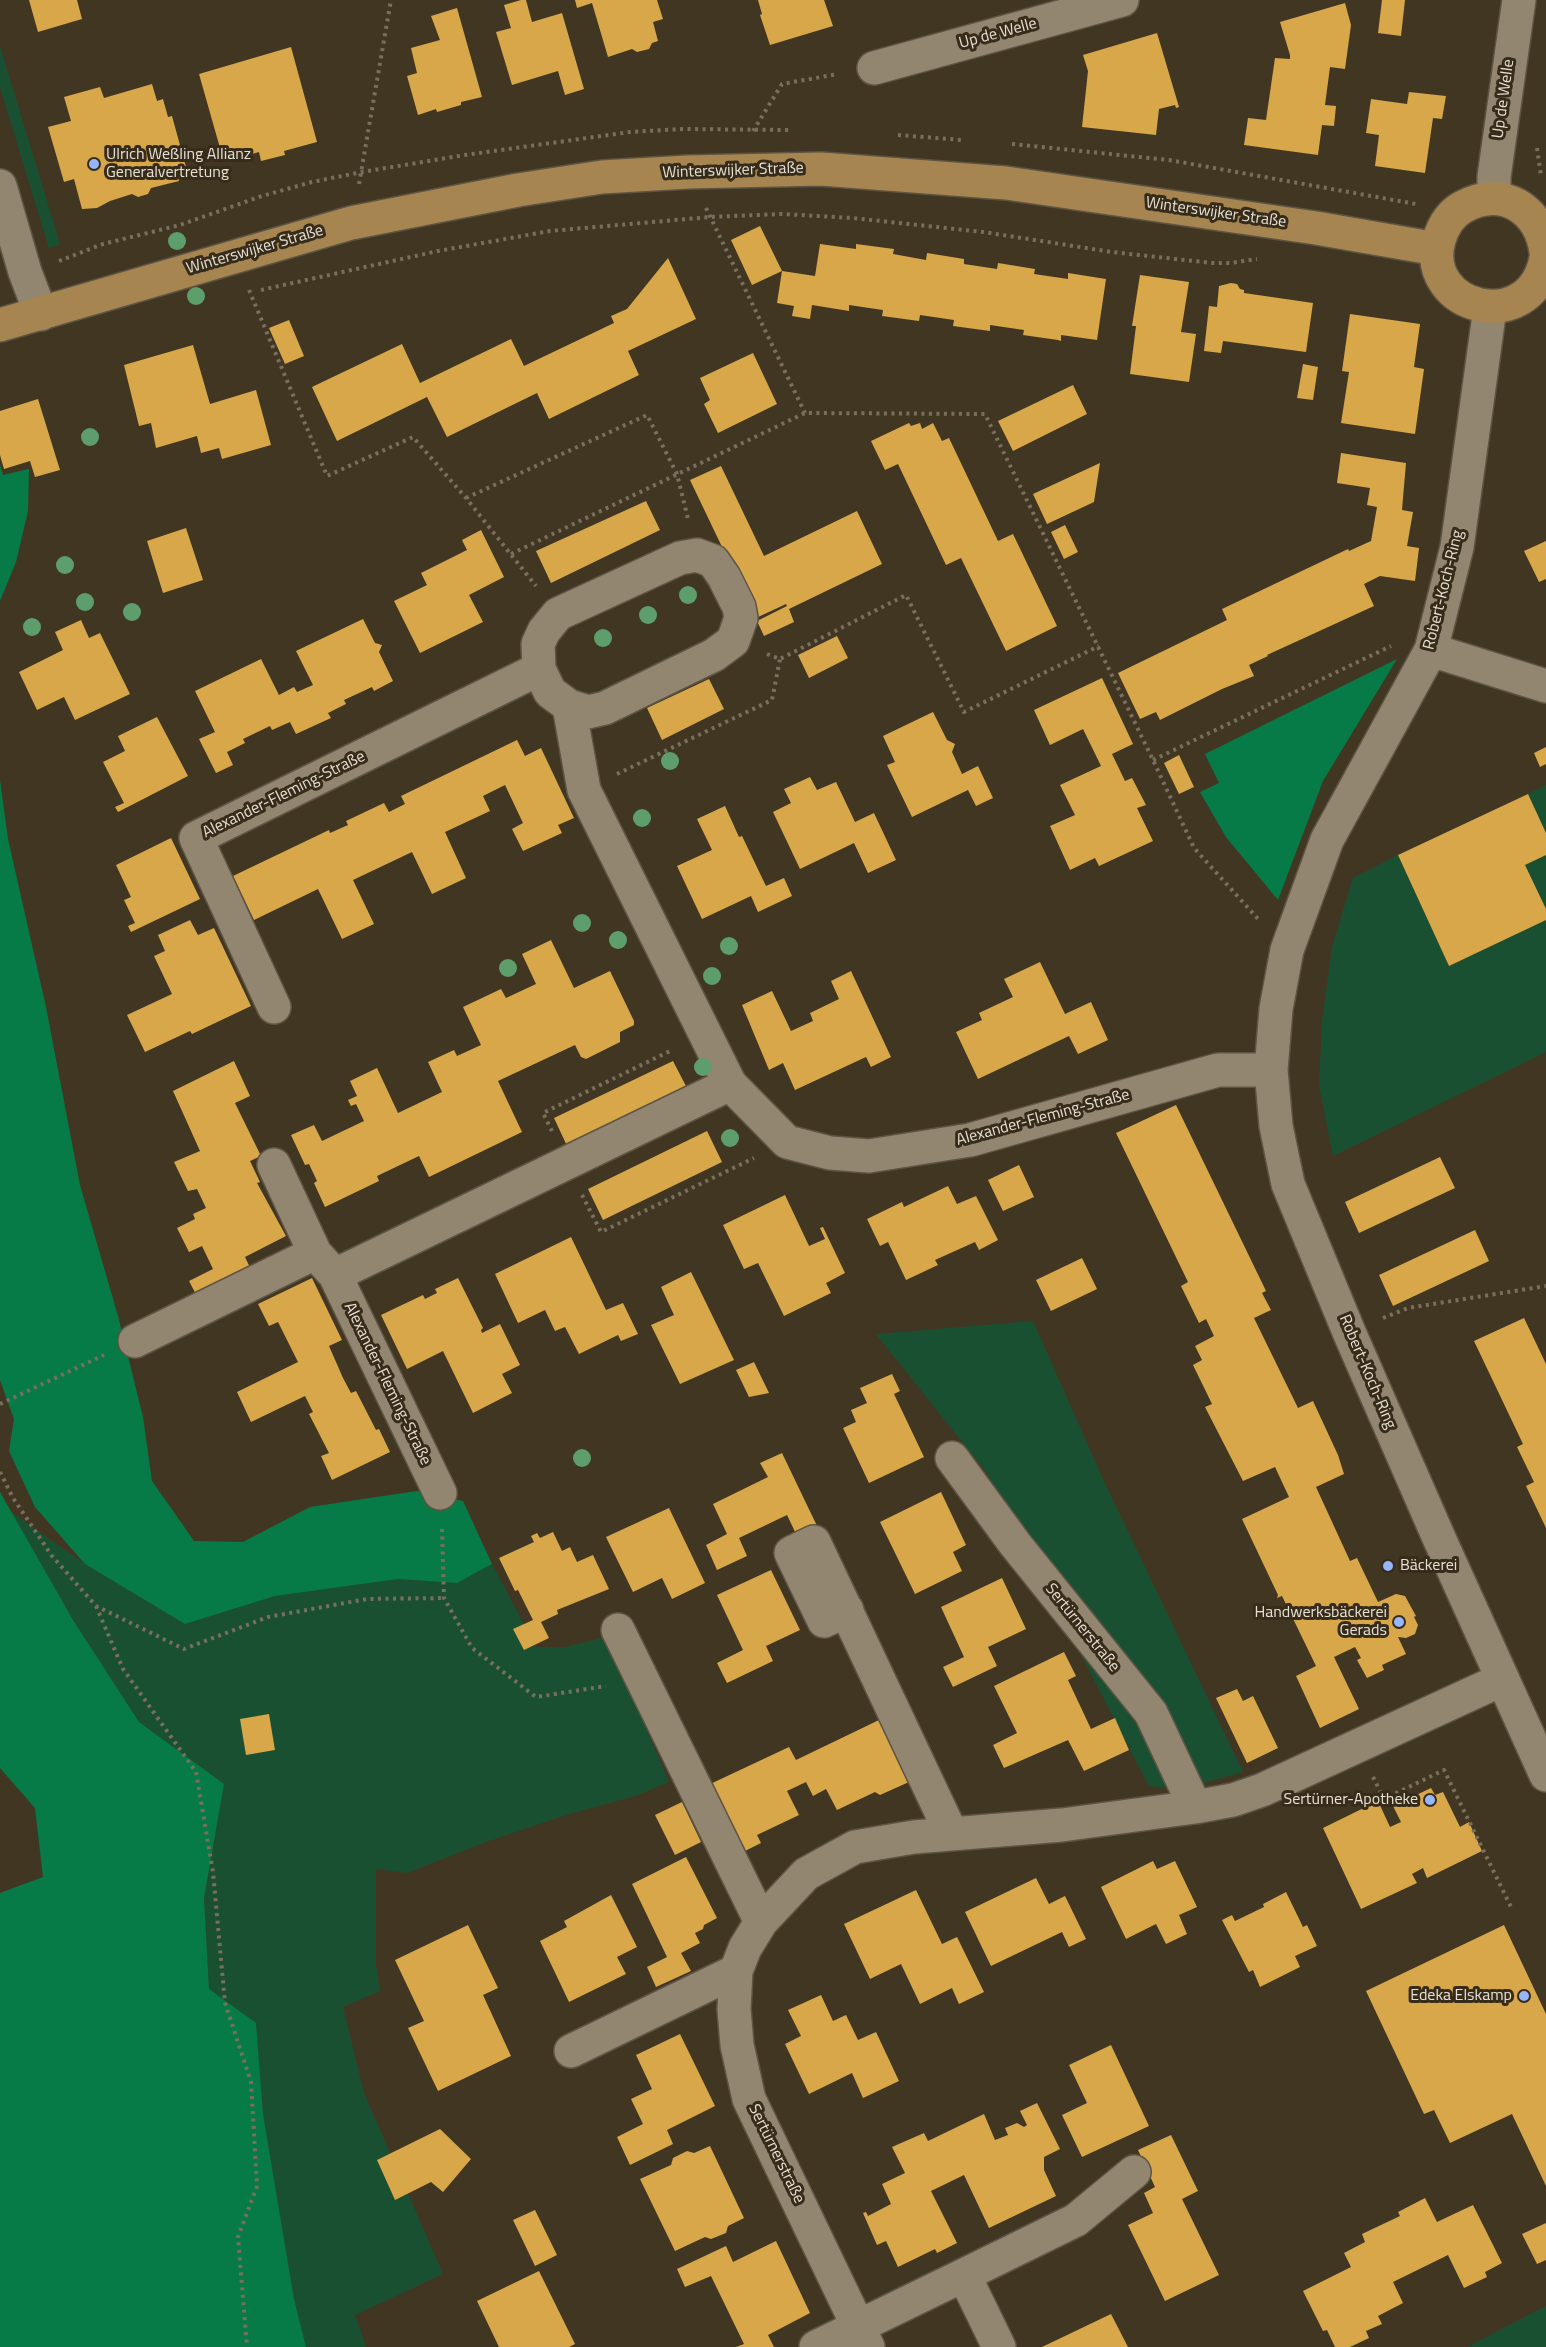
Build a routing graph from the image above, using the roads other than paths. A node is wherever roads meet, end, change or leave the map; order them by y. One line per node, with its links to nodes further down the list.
1 (1122, 0): 3 (street, Up de Welle)
2 (1519, 0): 5 (street, Up de Welle)
3 (874, 68)
4 (0, 186): 10 (street)
5 (1494, 198): 6 (main road); 7 (main road)
6 (1437, 249): 9 (main road); 10 (main road, Winterswijker Straße)
7 (1546, 252)
8 (1546, 258): 9 (main road)
9 (1490, 308): 12 (street, Robert-Koch-Ring)
10 (41, 314): 11 (main road, Winterswijker Straße)
11 (0, 325)
12 (1431, 650): 14 (street); 17 (street, Robert-Koch-Ring)
13 (539, 669): 15 (street); 15 (street); 16 (street, Alexander-Fleming-Straße)
14 (1546, 686)
15 (569, 706): 18 (street)
16 (274, 1007)
17 (1271, 1070): 18 (street, Alexander-Fleming-Straße); 26 (street, Robert-Koch-Ring)
18 (730, 1084): 20 (street)
19 (274, 1165): 20 (street, Alexander-Fleming-Straße)
20 (325, 1264): 21 (street); 23 (street, Alexander-Fleming-Straße)
21 (135, 1341)
22 (952, 1458): 28 (street, Sertürnerstraße)
23 (440, 1493)
24 (847, 1610): 29 (street)
25 (618, 1630): 30 (street)
26 (1502, 1680): 27 (street, Robert-Koch-Ring); 28 (street, Sertürnerstraße)
27 (1546, 1775)
28 (1195, 1807): 29 (street, Sertürnerstraße)
29 (951, 1833): 30 (street, Sertürnerstraße)
30 (760, 1922): 31 (street, Sertürnerstraße)
31 (736, 1971): 32 (street); 35 (street, Sertürnerstraße)
32 (571, 2051)
33 (1134, 2172): 34 (street)
34 (964, 2275): 35 (street); 37 (street)
35 (863, 2337): 36 (street)
36 (816, 2347)
37 (999, 2347)

